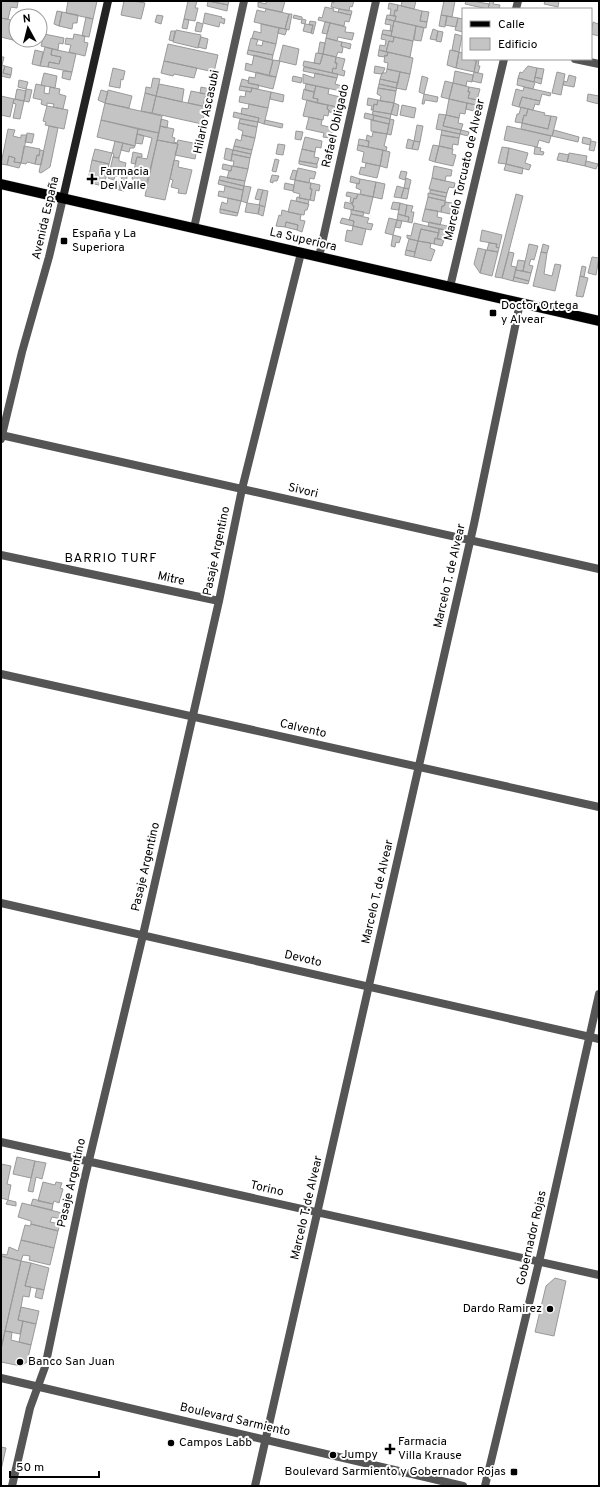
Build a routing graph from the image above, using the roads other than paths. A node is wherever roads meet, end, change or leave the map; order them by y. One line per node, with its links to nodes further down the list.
1 (108, 1): 8 (main road, Avenida España)
2 (244, 1): 9 (street, Hilario Ascasubi)
3 (376, 1): 11 (street, Rafael Obligado)
4 (504, 60): 12 (street, Marcelo Torcuato de Alvear)
5 (580, 60): 6 (street)
6 (599, 64)
7 (1, 184): 8 (main road, La Superiora)
8 (63, 198): 9 (main road, La Superiora); 15 (street, Avenida España)
9 (194, 228): 10 (main road, La Superiora)
10 (301, 253): 11 (main road, La Superiora); 16 (street, Pasaje Argentino)
11 (319, 257): 12 (main road, La Superiora)
12 (450, 287): 13 (main road, La Superiora)
13 (520, 303): 14 (main road, La Superiora); 17 (street, Marcelo T. de Alvear)
14 (599, 321)
15 (1, 437): 16 (street, Sivori)
16 (242, 490): 17 (street, Sivori); 20 (street, Pasaje Argentino)
17 (470, 540): 19 (street, Sivori); 23 (street, Marcelo T. de Alvear)
18 (1, 555): 20 (street, Mitre)
19 (599, 569)
20 (219, 602): 22 (street, Pasaje Argentino)
21 (1, 674): 22 (street, Calvento)
22 (192, 716): 23 (street, Calvento); 26 (street, Pasaje Argentino)
23 (419, 768): 24 (street, Calvento); 27 (street, Marcelo T. de Alvear)
24 (599, 807)
25 (1, 903): 26 (street, Devoto)
26 (143, 935): 27 (street, Devoto); 32 (street, Pasaje Argentino)
27 (369, 987): 29 (street, Devoto); 33 (street, Marcelo T. de Alvear)
28 (599, 994): 29 (street, Gobernador Rojas)
29 (590, 1037): 30 (street, Devoto); 34 (street, Gobernador Rojas)
30 (599, 1039)
31 (1, 1142): 32 (street, Torino)
32 (89, 1161): 33 (street, Torino); 37 (street, Pasaje Argentino)
33 (318, 1213): 34 (street, Torino); 38 (street, Marcelo T. de Alvear)
34 (539, 1262): 35 (street, Torino); 42 (street, Gobernador Rojas)
35 (599, 1275)
36 (1, 1378): 37 (street, Boulevard Sarmiento)
37 (38, 1386): 38 (street, Boulevard Sarmiento); 39 (street, Pasaje Argentino)
38 (266, 1440): 40 (street, Marcelo T. de Alvear); 41 (street, Boulevard Sarmiento)
39 (12, 1486)
40 (255, 1486)
41 (463, 1486)
42 (485, 1486)

